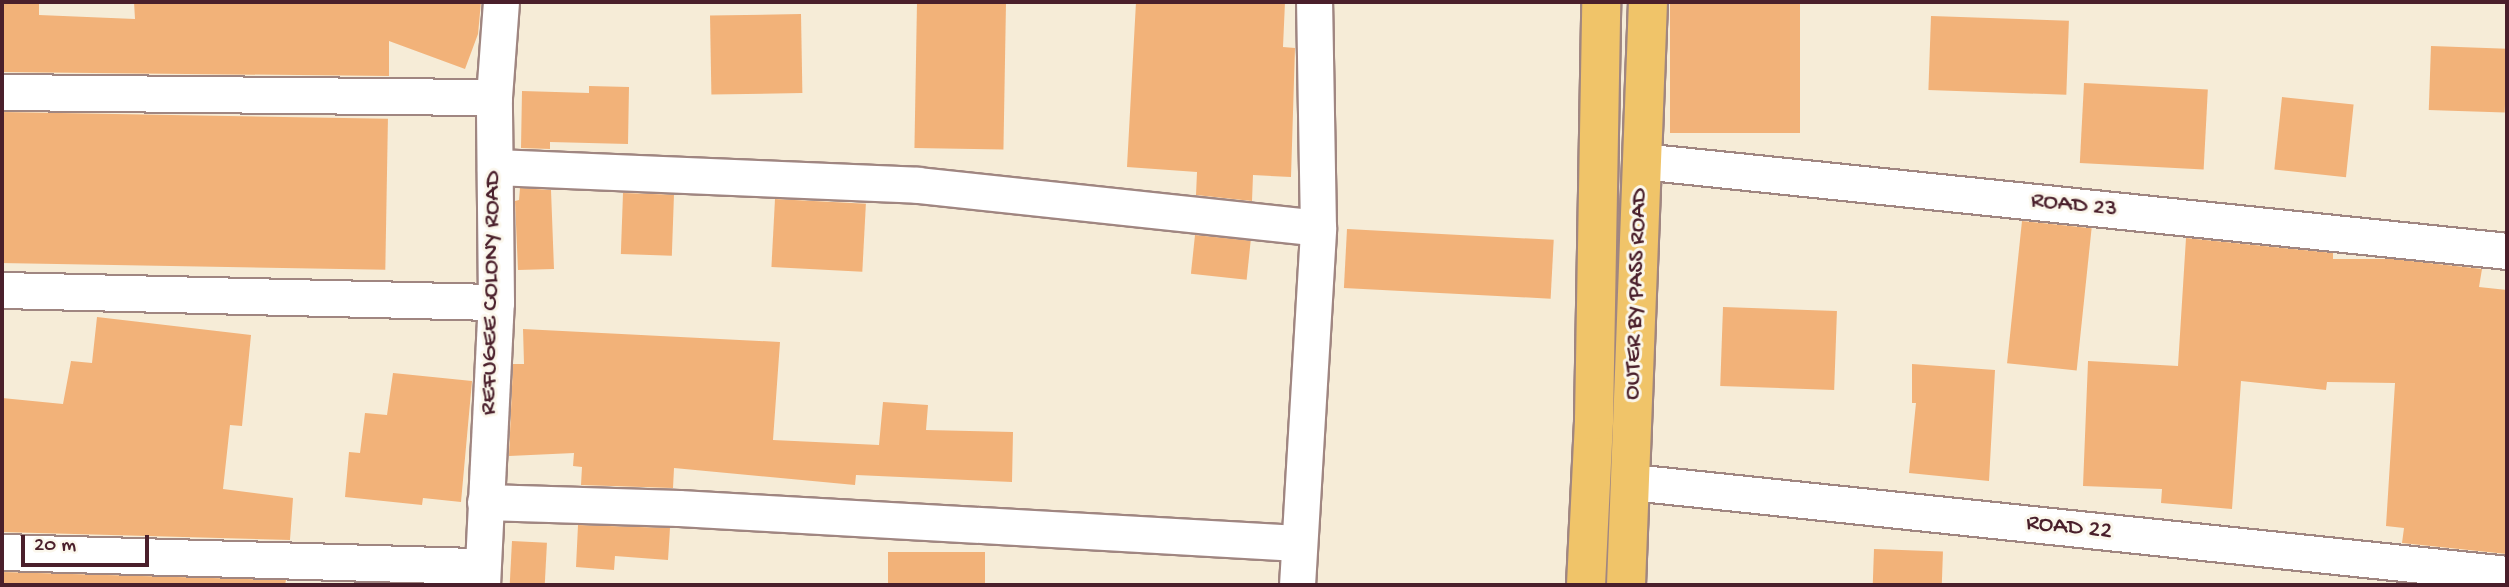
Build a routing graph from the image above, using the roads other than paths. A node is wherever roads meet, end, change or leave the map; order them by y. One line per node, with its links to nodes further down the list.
1 (501, 2): 6 (street, REFUGEE COLONY ROAD)
2 (1314, 2): 9 (street)
3 (1601, 2): 20 (main road, OUTER BY PASS ROAD)
4 (1648, 2): 7 (main road, OUTER BY PASS ROAD)
5 (2, 92): 6 (street)
6 (494, 97): 8 (street, REFUGEE COLONY ROAD)
7 (1641, 161): 10 (street, ROAD 23); 13 (main road, OUTER BY PASS ROAD)
8 (495, 167): 9 (street); 12 (street, REFUGEE COLONY ROAD)
9 (1318, 228): 15 (street)
10 (2507, 251)
11 (2, 290): 12 (street)
12 (496, 302): 14 (street, REFUGEE COLONY ROAD)
13 (1632, 482): 17 (street, ROAD 22); 21 (main road, OUTER BY PASS ROAD)
14 (485, 502): 15 (street); 18 (street, REFUGEE COLONY ROAD)
15 (1298, 543): 19 (street)
16 (2, 552): 18 (street)
17 (2507, 574)
18 (482, 576)
19 (1297, 585)
20 (1586, 585)
21 (1626, 585)

